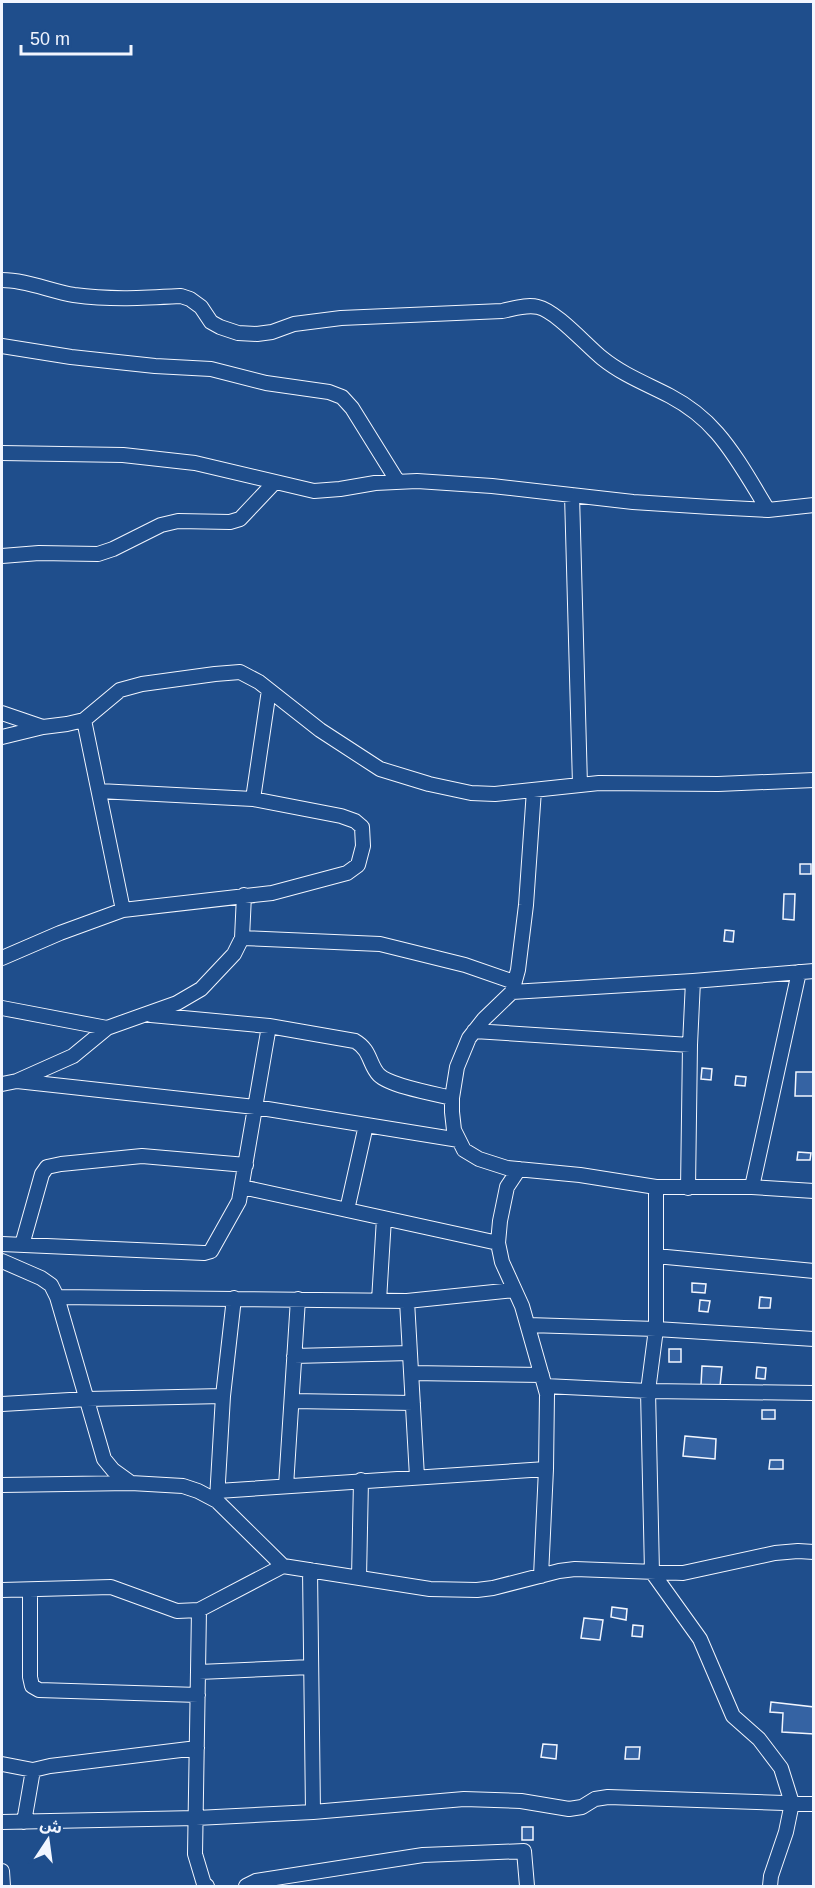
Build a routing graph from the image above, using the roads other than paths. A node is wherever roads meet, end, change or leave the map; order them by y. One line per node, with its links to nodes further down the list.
1 (2, 280): 8 (street)
2 (2, 346): 4 (street)
3 (2, 453): 5 (street)
4 (398, 482): 5 (street); 6 (street)
5 (274, 483): 9 (street)
6 (572, 495): 8 (street); 16 (street)
7 (813, 505): 8 (street)
8 (768, 510)
9 (2, 556)
10 (269, 690): 12 (street); 17 (street); 19 (street)
11 (2, 713): 13 (street)
12 (84, 720): 13 (street); 18 (street)
13 (43, 727): 14 (street)
14 (2, 737)
15 (813, 780): 16 (street)
16 (580, 785): 17 (street)
17 (534, 790): 26 (street)
18 (99, 791): 19 (street); 21 (street)
19 (253, 799): 20 (street)
20 (244, 895): 21 (street); 22 (street)
21 (123, 910): 23 (street)
22 (242, 938): 26 (street); 28 (street)
23 (2, 958)
24 (806, 972): 25 (street); 43 (street)
25 (693, 981): 26 (street); 32 (street)
26 (513, 987): 31 (street)
27 (2, 1008): 30 (street)
28 (146, 1015): 29 (street); 30 (street)
29 (269, 1026): 35 (street); 36 (street)
30 (107, 1028): 33 (street)
31 (474, 1031): 32 (street); 35 (street)
32 (690, 1045): 44 (street)
33 (17, 1081): 34 (street); 36 (street)
34 (2, 1084)
35 (452, 1098): 38 (street)
36 (255, 1107): 37 (street); 39 (street)
37 (366, 1125): 38 (street); 46 (street)
38 (459, 1140): 40 (street)
39 (246, 1165): 41 (street); 50 (street)
40 (519, 1169): 42 (street); 49 (street)
41 (242, 1187): 46 (street); 50 (street)
42 (656, 1187): 44 (street); 51 (street)
43 (753, 1187): 44 (street); 45 (street)
44 (688, 1188)
45 (813, 1191)
46 (347, 1210): 47 (street)
47 (384, 1218): 49 (street); 58 (street)
48 (2, 1244): 50 (street)
49 (498, 1244): 54 (street)
50 (22, 1245)
51 (656, 1256): 53 (street); 61 (street)
52 (2, 1261): 55 (street)
53 (813, 1271)
54 (514, 1290): 59 (street); 60 (street)
55 (57, 1297): 56 (street); 70 (street)
56 (234, 1298): 57 (street); 69 (street)
57 (298, 1299): 58 (street); 64 (street)
58 (379, 1300): 59 (street)
59 (407, 1301): 63 (street)
60 (528, 1325): 61 (street); 66 (street)
61 (656, 1329): 62 (street); 67 (street)
62 (813, 1339)
63 (410, 1353): 64 (street); 65 (street)
64 (294, 1356): 71 (street)
65 (411, 1373): 66 (street); 72 (street)
66 (543, 1381): 67 (street); 74 (street)
67 (648, 1391): 68 (street); 84 (street)
68 (813, 1393)
69 (223, 1396): 70 (street); 80 (street)
70 (87, 1399): 73 (street); 77 (street)
71 (291, 1401): 72 (street); 79 (street)
72 (413, 1403): 75 (street)
73 (2, 1404)
74 (546, 1469): 75 (street); 85 (street)
75 (417, 1477): 76 (street)
76 (361, 1480): 79 (street); 86 (street)
77 (131, 1484): 78 (street); 80 (street)
78 (2, 1485)
79 (286, 1486): 80 (street)
80 (217, 1496): 82 (street)
81 (813, 1552): 84 (street)
82 (283, 1566): 83 (street); 89 (street)
83 (310, 1570): 86 (street); 90 (street)
84 (652, 1572): 85 (street); 96 (street)
85 (541, 1575): 86 (street)
86 (359, 1578)
87 (2, 1590): 88 (street)
88 (30, 1590): 89 (street); 92 (street)
89 (199, 1610): 91 (street)
90 (311, 1667): 91 (street); 98 (street)
91 (199, 1672): 92 (street)
92 (198, 1695): 93 (street)
93 (197, 1748): 95 (street); 99 (street)
94 (2, 1764): 95 (street)
95 (33, 1770): 101 (street)
96 (792, 1803): 97 (street); 98 (street); 107 (street)
97 (813, 1804)
98 (313, 1812): 99 (street)
99 (196, 1818): 101 (street); 104 (street)
100 (2, 1822): 101 (street)
101 (24, 1822)
102 (2, 1871): 103 (street)
103 (3, 1887)
104 (207, 1887)
105 (246, 1887): 106 (street)
106 (527, 1887)
107 (770, 1887)

